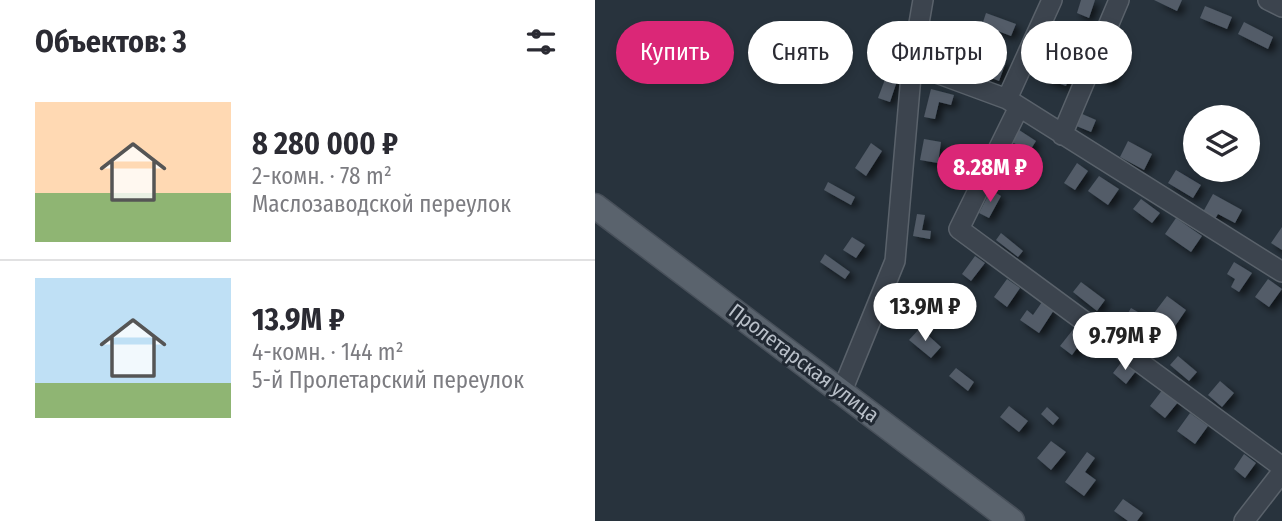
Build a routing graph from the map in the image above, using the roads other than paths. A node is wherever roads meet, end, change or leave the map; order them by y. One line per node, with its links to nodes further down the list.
1 (923, 0): 6 (street)
2 (1052, 0): 9 (street)
3 (1119, 0): 10 (street)
4 (1268, 0): 5 (street)
5 (1282, 7)
6 (919, 21)
7 (910, 84): 13 (street)
8 (964, 84): 9 (street)
9 (1013, 103): 10 (street); 14 (street)
10 (1062, 135): 12 (street)
11 (595, 206): 13 (main road, Пролетарская улица)
12 (1282, 272)
13 (842, 391): 16 (main road, Пролетарская улица)
14 (1282, 467)
15 (1282, 472): 17 (street)
16 (1012, 521)
17 (1244, 521)

